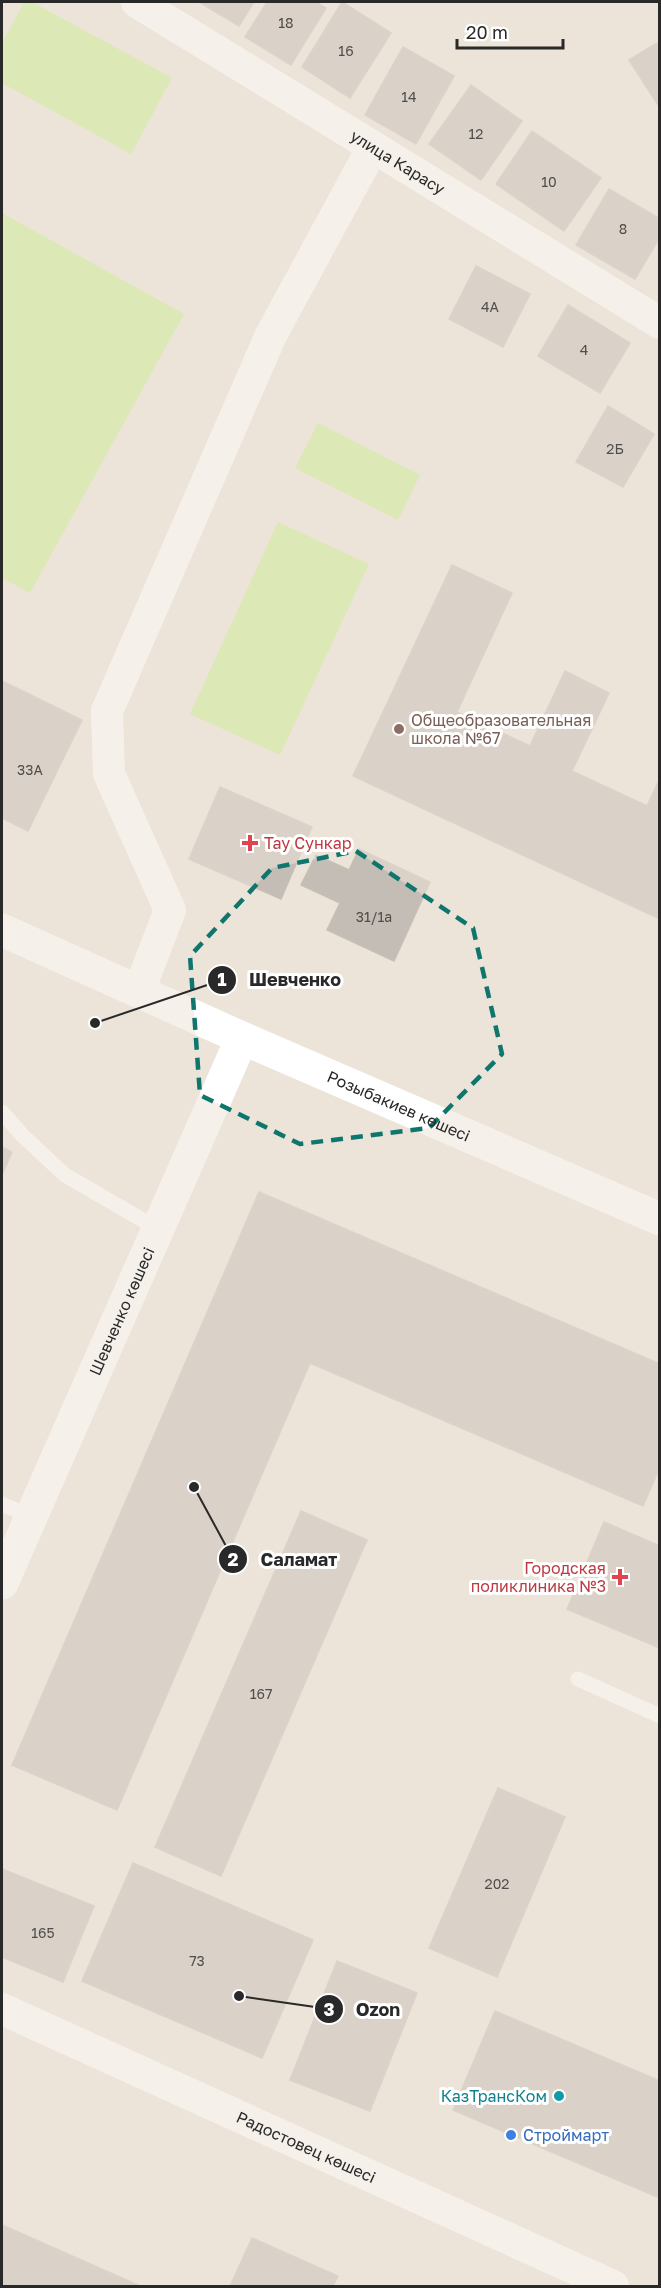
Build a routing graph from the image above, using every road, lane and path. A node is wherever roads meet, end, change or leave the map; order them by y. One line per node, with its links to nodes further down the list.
1 (138, 2): 2 (street, улица Карасу)
2 (373, 147): 3 (street, улица Карасу); 5 (street)
3 (660, 323)
4 (2, 930): 5 (main road, Розыбакиев көшесі)
5 (139, 992): 6 (main road, Розыбакиев көшесі)
6 (242, 1038): 8 (main road, Розыбакиев көшесі); 9 (main road, Шевченко көшесі)
7 (2, 1112): 9 (lane)
8 (660, 1220)
9 (158, 1229): 11 (main road, Шевченко көшесі)
10 (2, 1504): 11 (lane)
11 (31, 1517): 12 (main road, Шевченко көшесі)
12 (2, 1583)
13 (578, 1680): 14 (lane)
14 (660, 1716)
15 (2, 2009): 16 (street, Радостовец көшесі)
16 (613, 2286)

